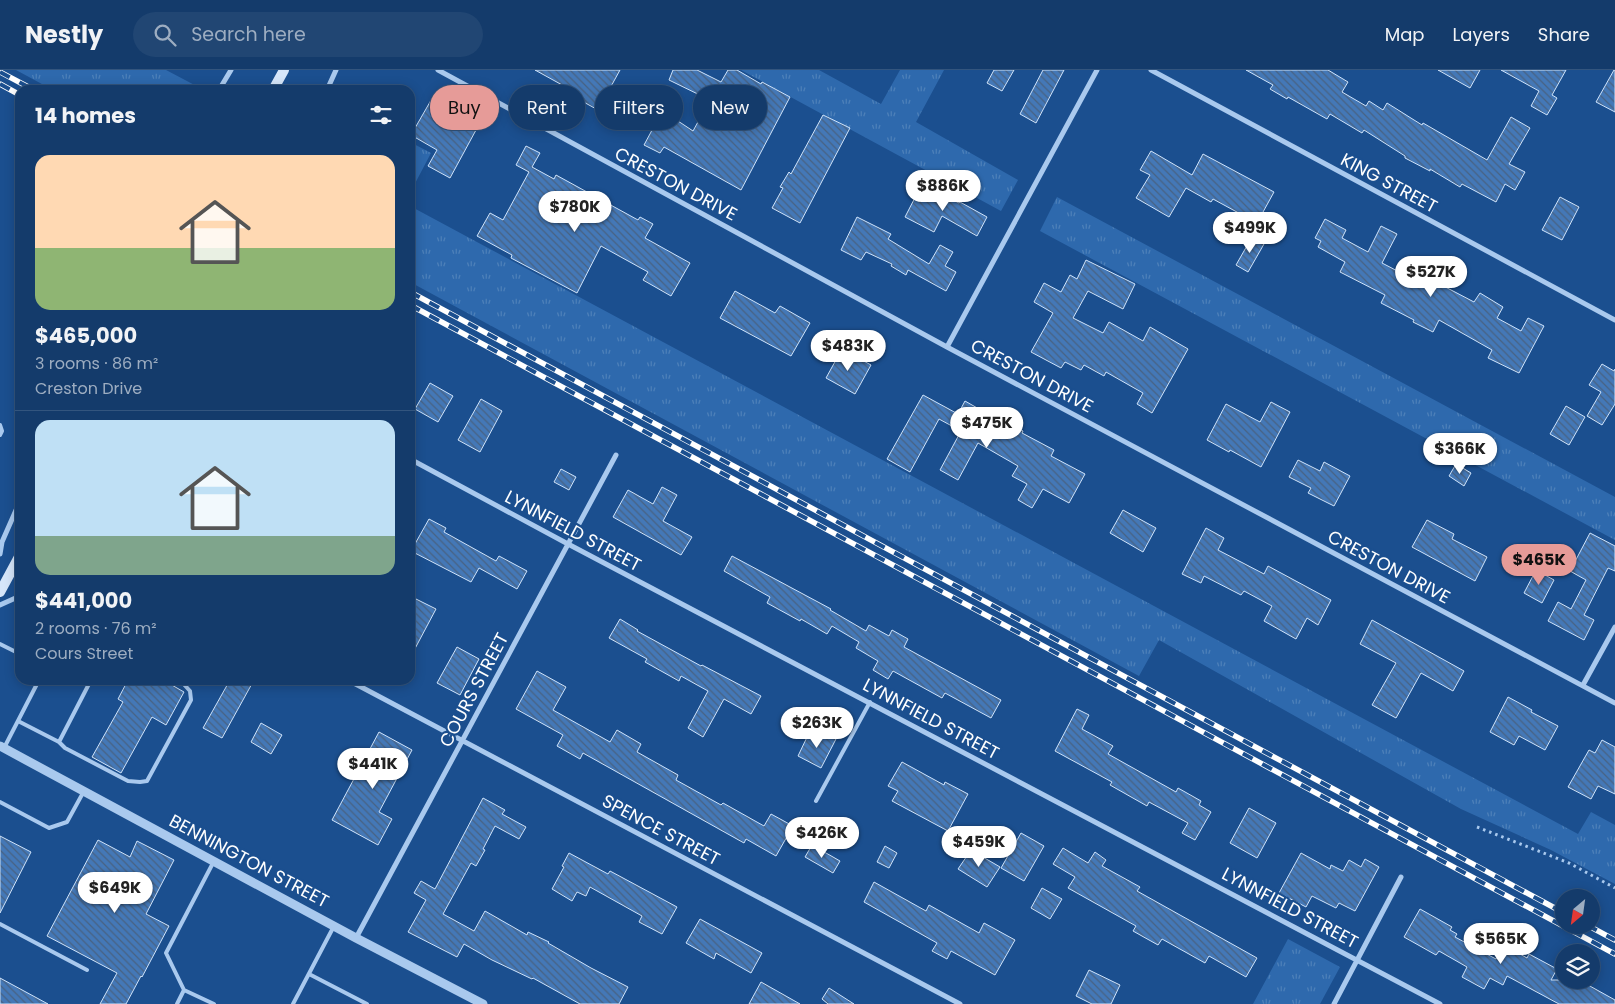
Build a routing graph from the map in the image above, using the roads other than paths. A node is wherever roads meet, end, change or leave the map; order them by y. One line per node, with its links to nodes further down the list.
1 (231, 70): 7 (street)
2 (284, 70): 8 (main road)
3 (336, 70): 9 (street)
4 (438, 70): 11 (street, CRESTON DRIVE)
5 (1097, 70): 11 (street)
6 (1151, 70): 10 (street, KING STREET)
7 (223, 85)
8 (276, 85)
9 (329, 85)
10 (1615, 320)
11 (947, 346): 30 (street, CRESTON DRIVE)
12 (0, 425): 13 (lane)
13 (0, 434)
14 (616, 455): 17 (street, COURS STREET)
15 (415, 462): 17 (street, LYNNFIELD STREET)
16 (15, 512): 18 (street)
17 (568, 544): 31 (street, LYNNFIELD STREET); 34 (street, COURS STREET)
18 (0, 554)
19 (15, 564): 20 (main road)
20 (0, 592)
21 (15, 598): 22 (street)
22 (0, 605)
23 (1615, 627): 30 (street)
24 (0, 644): 25 (lane)
25 (15, 652)
26 (36, 685): 33 (lane)
27 (88, 685): 35 (lane)
28 (185, 685): 35 (lane)
29 (358, 685): 34 (street, SPENCE STREET)
30 (1583, 686): 32 (street, CRESTON DRIVE)
31 (870, 702): 38 (lane); 45 (street, LYNNFIELD STREET)
32 (1615, 703)
33 (18, 721): 35 (lane); 36 (lane)
34 (463, 740): 44 (street, COURS STREET); 54 (street, SPENCE STREET)
35 (59, 742)
36 (2, 747): 37 (street, BENNINGTON STREET)
37 (84, 791): 39 (lane); 40 (street, BENNINGTON STREET)
38 (816, 801)
39 (0, 802)
40 (214, 861): 43 (street, BENNINGTON STREET); 48 (lane)
41 (1401, 877): 45 (street)
42 (0, 924): 46 (lane)
43 (334, 926): 44 (street, BENNINGTON STREET); 47 (lane)
44 (356, 938): 53 (street, BENNINGTON STREET)
45 (1358, 960): 55 (street); 56 (street, LYNNFIELD STREET)
46 (87, 970)
47 (309, 974): 51 (lane); 52 (lane)
48 (184, 990): 49 (lane); 50 (lane)
49 (177, 1004)
50 (214, 1004)
51 (293, 1004)
52 (367, 1004)
53 (483, 1004)
54 (960, 1004)
55 (1334, 1004)
56 (1440, 1004)

